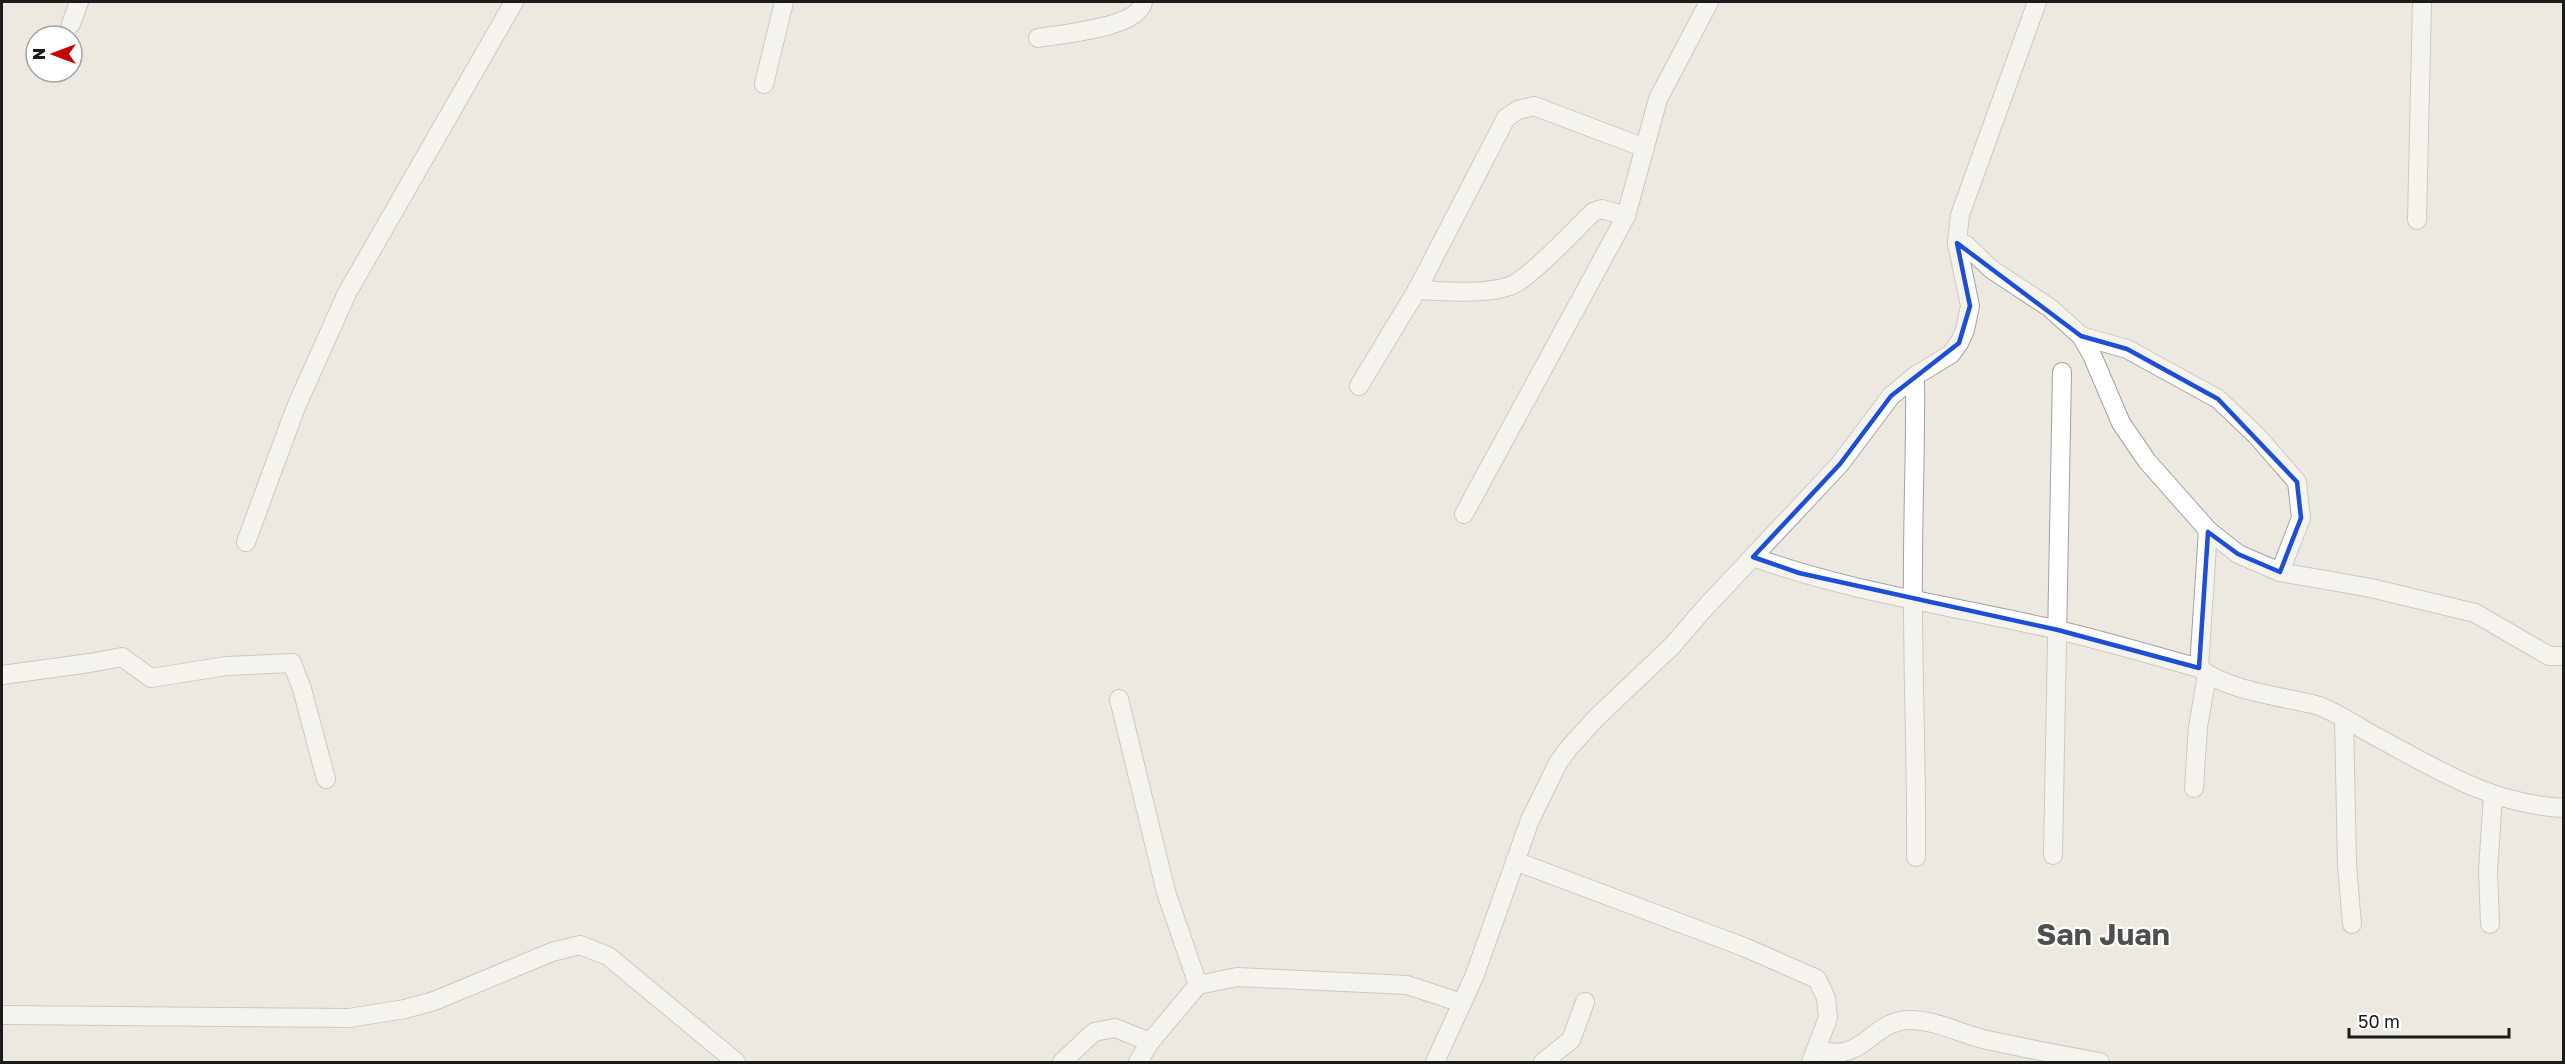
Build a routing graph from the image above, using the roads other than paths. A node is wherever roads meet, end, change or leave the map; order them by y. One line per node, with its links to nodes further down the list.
1 (79, 2): 8 (street)
2 (514, 2): 22 (street)
3 (784, 2): 10 (street)
4 (1143, 2): 9 (street)
5 (1708, 2): 11 (street)
6 (2037, 2): 14 (street)
7 (2422, 2): 13 (street)
8 (71, 24)
9 (1038, 39)
10 (765, 84)
11 (1645, 148): 12 (street); 15 (street)
12 (1626, 216): 15 (street); 20 (street)
13 (2417, 220)
14 (1957, 243): 16 (street); 18 (street)
15 (1417, 290): 19 (street)
16 (2081, 336): 21 (street); 24 (street)
17 (2062, 372): 26 (street)
18 (1915, 376): 23 (street); 25 (street)
19 (1359, 386)
20 (1464, 514)
21 (2208, 530): 24 (street); 28 (street)
22 (246, 542)
23 (1753, 556): 25 (street); 38 (street)
24 (2280, 572): 27 (street)
25 (1912, 601): 26 (street); 37 (street)
26 (2058, 630): 28 (street); 36 (street)
27 (2564, 656)
28 (2203, 671): 31 (street); 33 (street)
29 (2, 675): 32 (street)
30 (1119, 699): 41 (street)
31 (2344, 719): 34 (street); 39 (street)
32 (326, 779)
33 (2194, 788)
34 (2493, 795): 35 (street); 40 (street)
35 (2564, 808)
36 (2053, 855)
37 (1916, 857)
38 (1515, 861): 43 (street); 47 (street)
39 (2352, 924)
40 (2490, 924)
41 (1198, 986): 43 (street); 45 (street)
42 (1585, 1002): 52 (street)
43 (1462, 1003): 51 (street)
44 (2, 1015): 48 (street)
45 (1150, 1042): 49 (street); 50 (street)
46 (2020, 1055): 47 (street); 53 (street)
47 (1814, 1056)
48 (736, 1062)
49 (1062, 1062)
50 (1138, 1062)
51 (1435, 1062)
52 (1543, 1062)
53 (2100, 1062)

